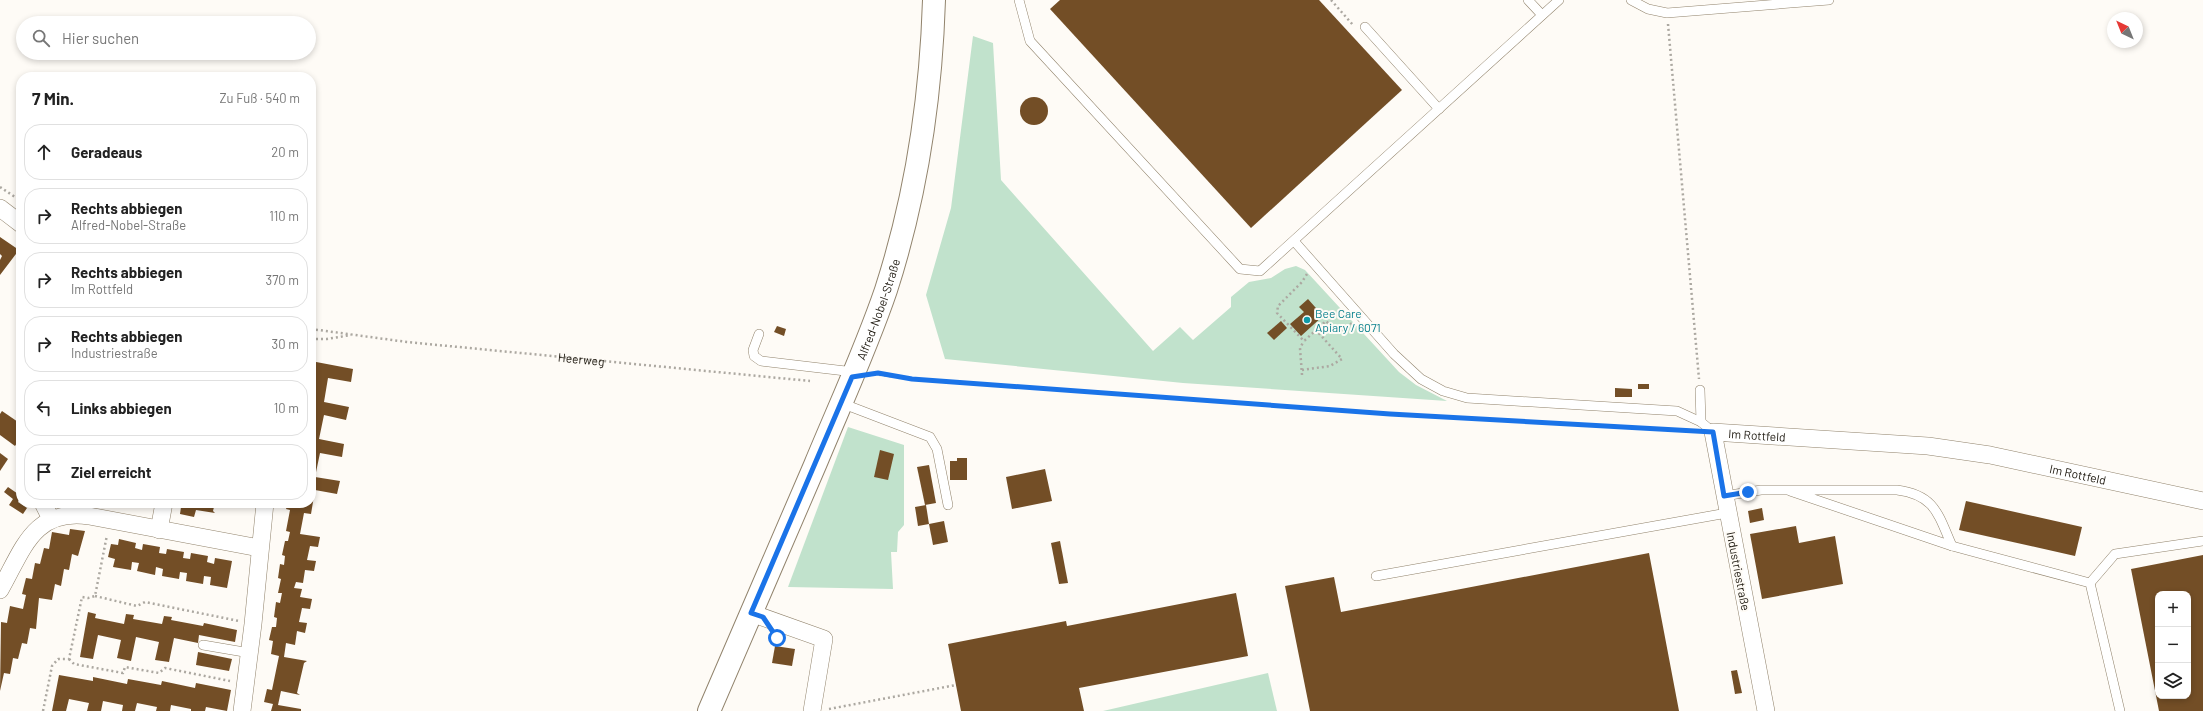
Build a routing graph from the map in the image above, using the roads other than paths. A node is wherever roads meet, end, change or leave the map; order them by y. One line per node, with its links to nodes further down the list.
1 (934, 0): 15 (street, Alfred-Nobel-Straße)
2 (1019, 0): 13 (lane)
3 (1528, 0): 8 (lane)
4 (1558, 0): 8 (lane)
5 (1631, 0): 7 (lane)
6 (1829, 0): 7 (lane)
7 (1788, 2)
8 (1542, 15): 10 (lane)
9 (1365, 27): 10 (lane)
10 (1440, 108): 13 (lane)
11 (0, 208): 12 (street)
12 (16, 220)
13 (1294, 241): 18 (lane)
14 (759, 334): 15 (lane)
15 (853, 375): 17 (street, Alfred-Nobel-Straße)
16 (1700, 390): 18 (lane)
17 (841, 403): 22 (lane); 35 (street, Alfred-Nobel-Straße)
18 (1707, 427): 20 (street, Industriestraße); 21 (street, Im Rottfeld)
19 (1790, 491): 20 (lane); 30 (lane); 30 (lane)
20 (1724, 496): 26 (street, Industriestraße)
21 (2203, 501)
22 (948, 505)
23 (46, 508): 27 (street)
24 (163, 508): 28 (street)
25 (264, 508): 31 (street)
26 (1727, 513): 32 (lane); 41 (street, Industriestraße)
27 (51, 519): 28 (street); 34 (street)
28 (159, 530): 31 (street)
29 (2203, 541): 33 (lane)
30 (1952, 546): 33 (lane)
31 (259, 548): 37 (street)
32 (1376, 576)
33 (2090, 583): 42 (lane)
34 (0, 590)
35 (751, 613): 38 (street); 40 (street, Alfred-Nobel-Straße)
36 (203, 645): 37 (lane)
37 (250, 653): 39 (street)
38 (819, 710)
39 (242, 711)
40 (709, 711)
41 (1766, 711)
42 (2120, 711)

